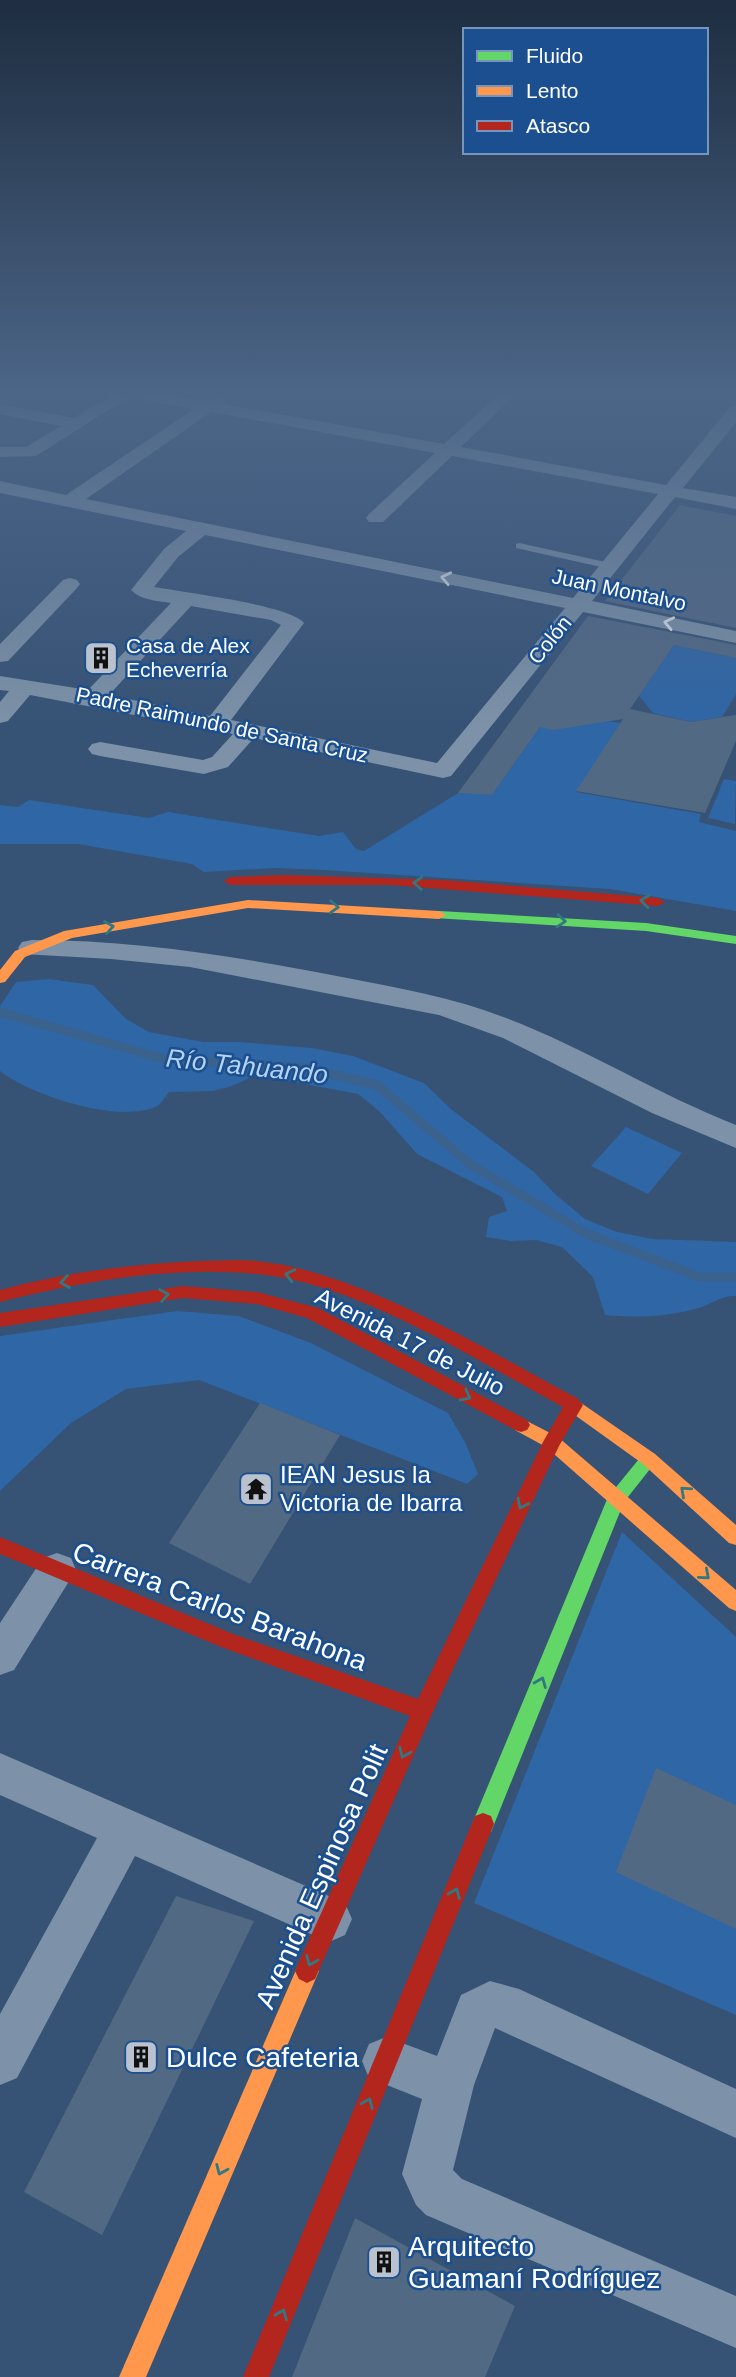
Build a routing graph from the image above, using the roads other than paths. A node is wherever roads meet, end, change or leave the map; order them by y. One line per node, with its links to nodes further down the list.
1 (94, 506): 5 (street, Juan Montalvo)
2 (389, 506): 4 (street)
3 (659, 506): 7 (street, Colón)
4 (376, 518)
5 (201, 528): 9 (street); 10 (street, Juan Montalvo, one-way to 5)
6 (519, 545): 7 (lane)
7 (610, 566): 10 (street, Colón)
8 (70, 584): 12 (street)
9 (186, 599): 15 (street); 17 (street)
10 (579, 605): 11 (street, Juan Montalvo, one-way to 10); 20 (street, Colón)
11 (736, 637)
12 (0, 656)
13 (0, 682): 14 (street, Padre Raimundo de Santa Cruz)
14 (25, 687): 15 (street, Padre Raimundo de Santa Cruz); 16 (street)
15 (93, 698): 17 (street, Padre Raimundo de Santa Cruz)
16 (0, 716)
17 (215, 725): 18 (street, Padre Raimundo de Santa Cruz)
18 (248, 732): 19 (street); 20 (street, Padre Raimundo de Santa Cruz)
19 (100, 749)
20 (443, 771)
21 (219, 883): 22 (main road, one-way to 21)
22 (669, 904)
23 (736, 940): 24 (main road, one-way to 23)
24 (80, 941): 25 (street); 27 (street)
25 (26, 951): 26 (main road)
26 (0, 979)
27 (736, 1137)
28 (0, 1296): 30 (main road, Avenida 17 de Julio, one-way to 28)
29 (0, 1320): 31 (main road, Avenida 17 de Julio, one-way to 31)
30 (574, 1405): 31 (main road, Avenida Espinosa Polit); 32 (main road, Avenida 17 de Julio)
31 (552, 1442): 33 (main road, Avenida 17 de Julio); 39 (main road, Avenida Espinosa Polit, one-way to 39)
32 (649, 1459): 33 (main road); 34 (main road, Avenida 17 de Julio, one-way to 32)
33 (617, 1497): 37 (main road, Avenida 17 de Julio, one-way to 37); 43 (main road, one-way to 33)
34 (736, 1537)
35 (0, 1545): 36 (main road, Carrera Carlos Barahona)
36 (57, 1570): 38 (street); 39 (main road, Carrera Carlos Barahona)
37 (736, 1602)
38 (0, 1657)
39 (423, 1711): 42 (main road, Avenida Espinosa Polit, one-way to 42)
40 (0, 1774): 41 (street)
41 (126, 1829): 42 (street); 44 (street)
42 (329, 1919): 48 (main road, Avenida Espinosa Polit, one-way to 48)
43 (386, 2061): 45 (street); 49 (main road, one-way to 43)
44 (0, 2062)
45 (450, 2085): 46 (street); 47 (street)
46 (736, 2114)
47 (736, 2322)
48 (132, 2377)
49 (256, 2377)

